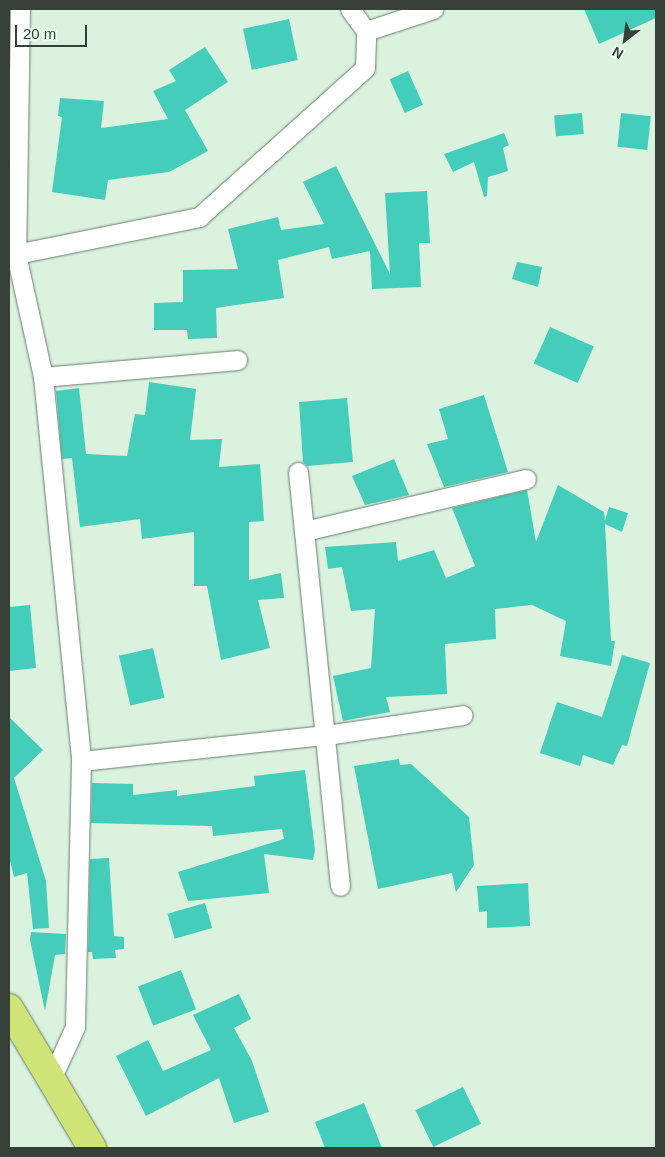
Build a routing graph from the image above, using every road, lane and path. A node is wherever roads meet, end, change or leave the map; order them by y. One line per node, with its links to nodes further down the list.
1 (20, 9): 5 (street)
2 (350, 9): 4 (street)
3 (433, 9): 4 (street)
4 (366, 31): 5 (street)
5 (16, 254): 7 (street)
6 (237, 360): 7 (street)
7 (43, 377): 13 (street)
8 (298, 472): 10 (street)
9 (526, 479): 10 (street)
10 (304, 531): 12 (street)
11 (463, 715): 12 (street)
12 (326, 736): 13 (street); 14 (street)
13 (81, 761): 16 (street)
14 (340, 886)
15 (9, 1008): 16 (highway)
16 (50, 1081): 17 (highway)
17 (92, 1148)

